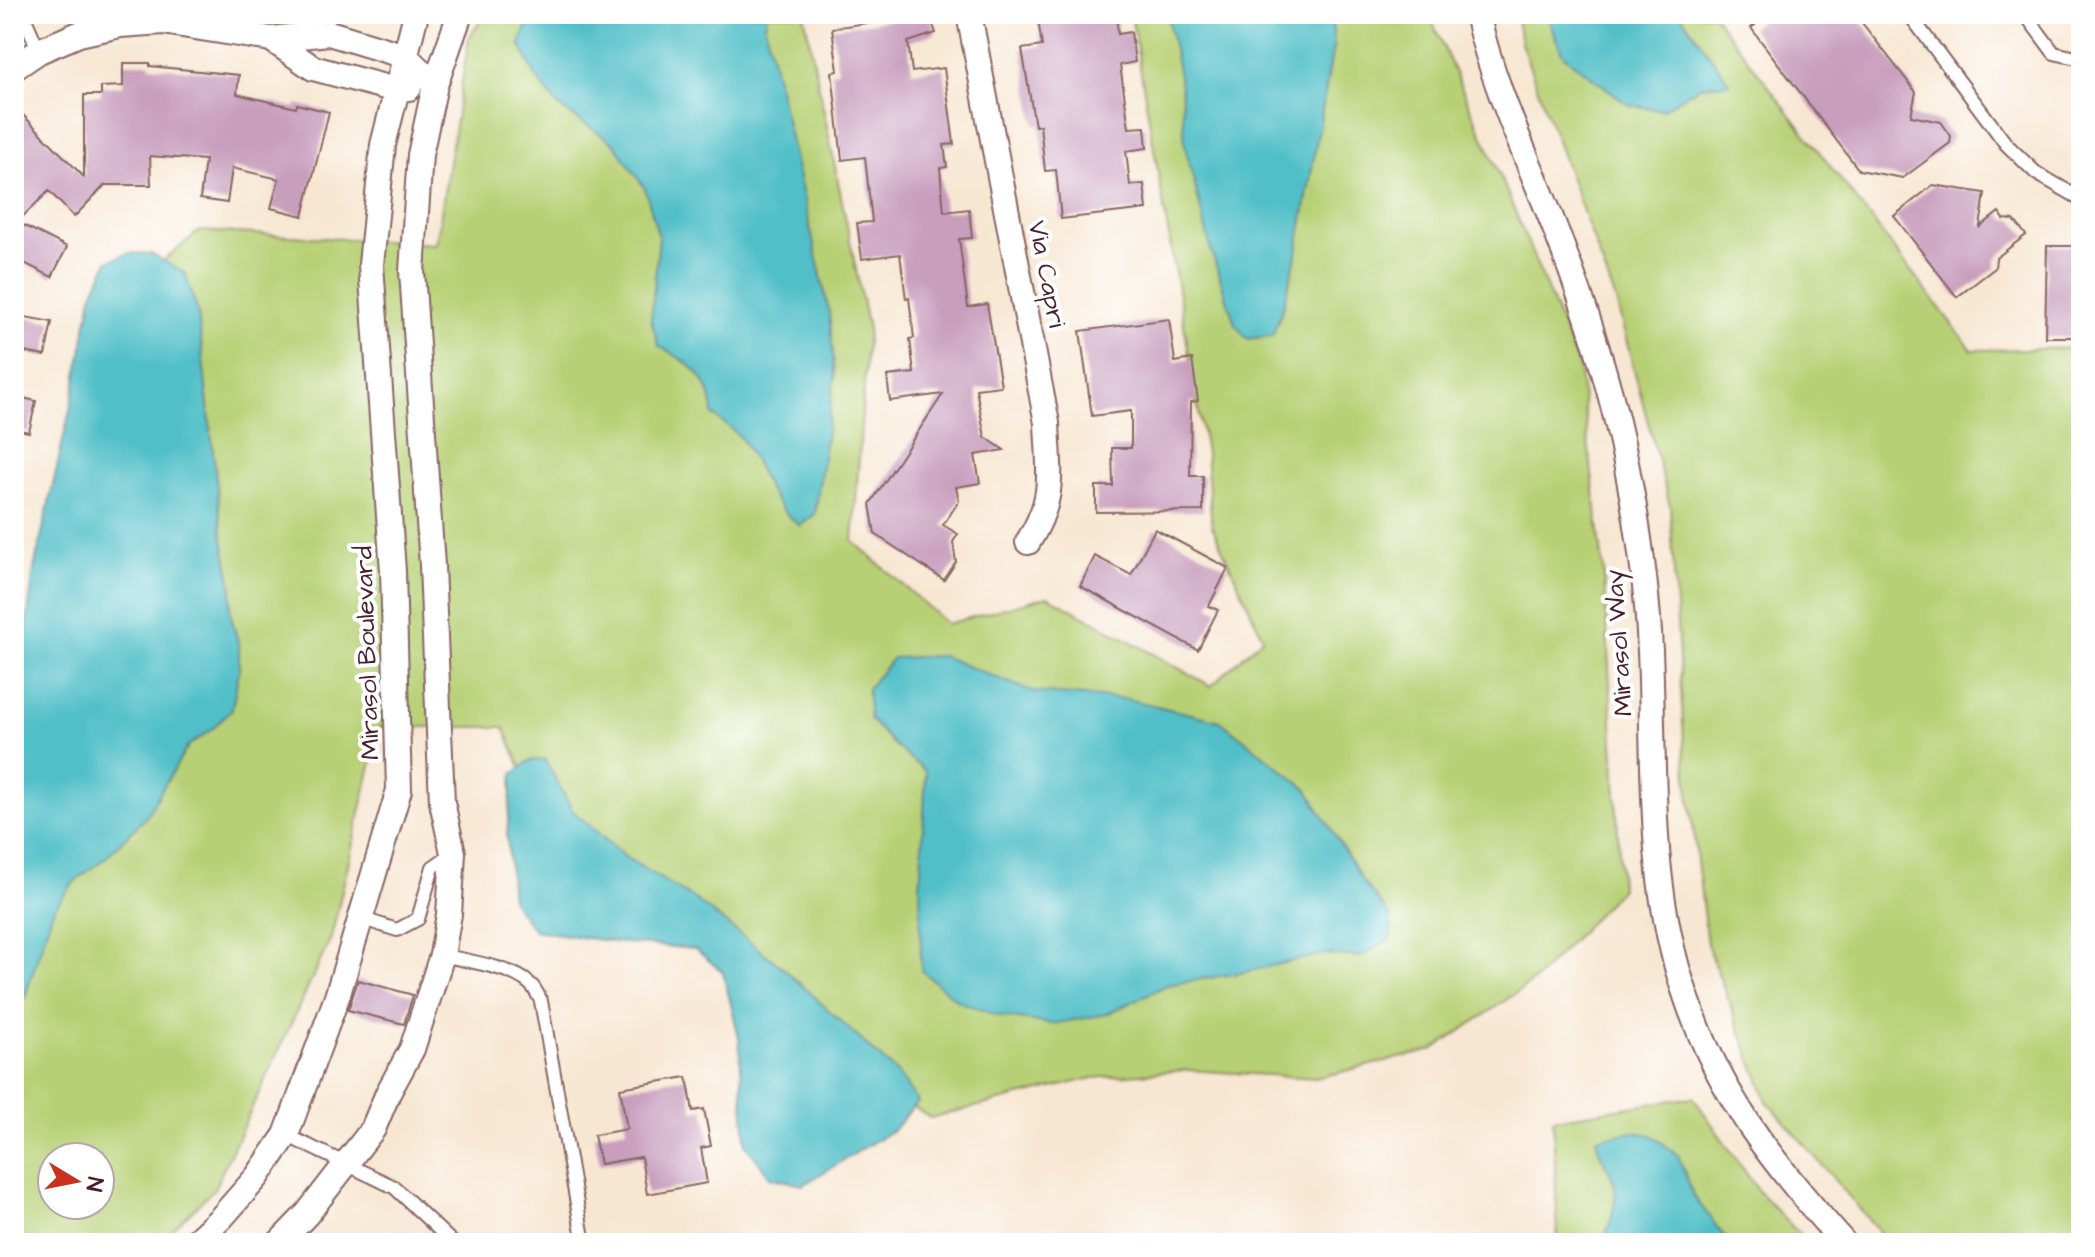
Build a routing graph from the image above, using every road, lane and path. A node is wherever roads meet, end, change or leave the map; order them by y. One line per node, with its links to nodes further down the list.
1 (23, 14): 10 (lane)
2 (416, 14): 11 (street, Mirasol Boulevard)
3 (460, 14): 14 (street)
4 (969, 14): 17 (street, Via Capri)
5 (1477, 14): 27 (street, Mirasol Way)
6 (1909, 14): 16 (lane)
7 (2025, 14): 12 (lane)
8 (91, 22): 9 (street); 10 (street)
9 (271, 39): 11 (street); 15 (street)
10 (39, 51): 13 (street)
11 (405, 56): 14 (street); 15 (street, Mirasol Boulevard)
12 (2081, 59)
13 (14, 68)
14 (435, 85): 15 (street); 18 (street)
15 (396, 90): 19 (street, Mirasol Boulevard)
16 (2081, 199)
17 (1028, 542)
18 (453, 853): 19 (lane); 20 (street)
19 (360, 918): 21 (street, Mirasol Boulevard)
20 (442, 955): 22 (street); 26 (lane)
21 (286, 1135): 22 (lane); 23 (street, Mirasol Boulevard)
22 (347, 1165): 24 (street); 25 (lane)
23 (194, 1243)
24 (279, 1243)
25 (453, 1243)
26 (579, 1243)
27 (1844, 1243)

